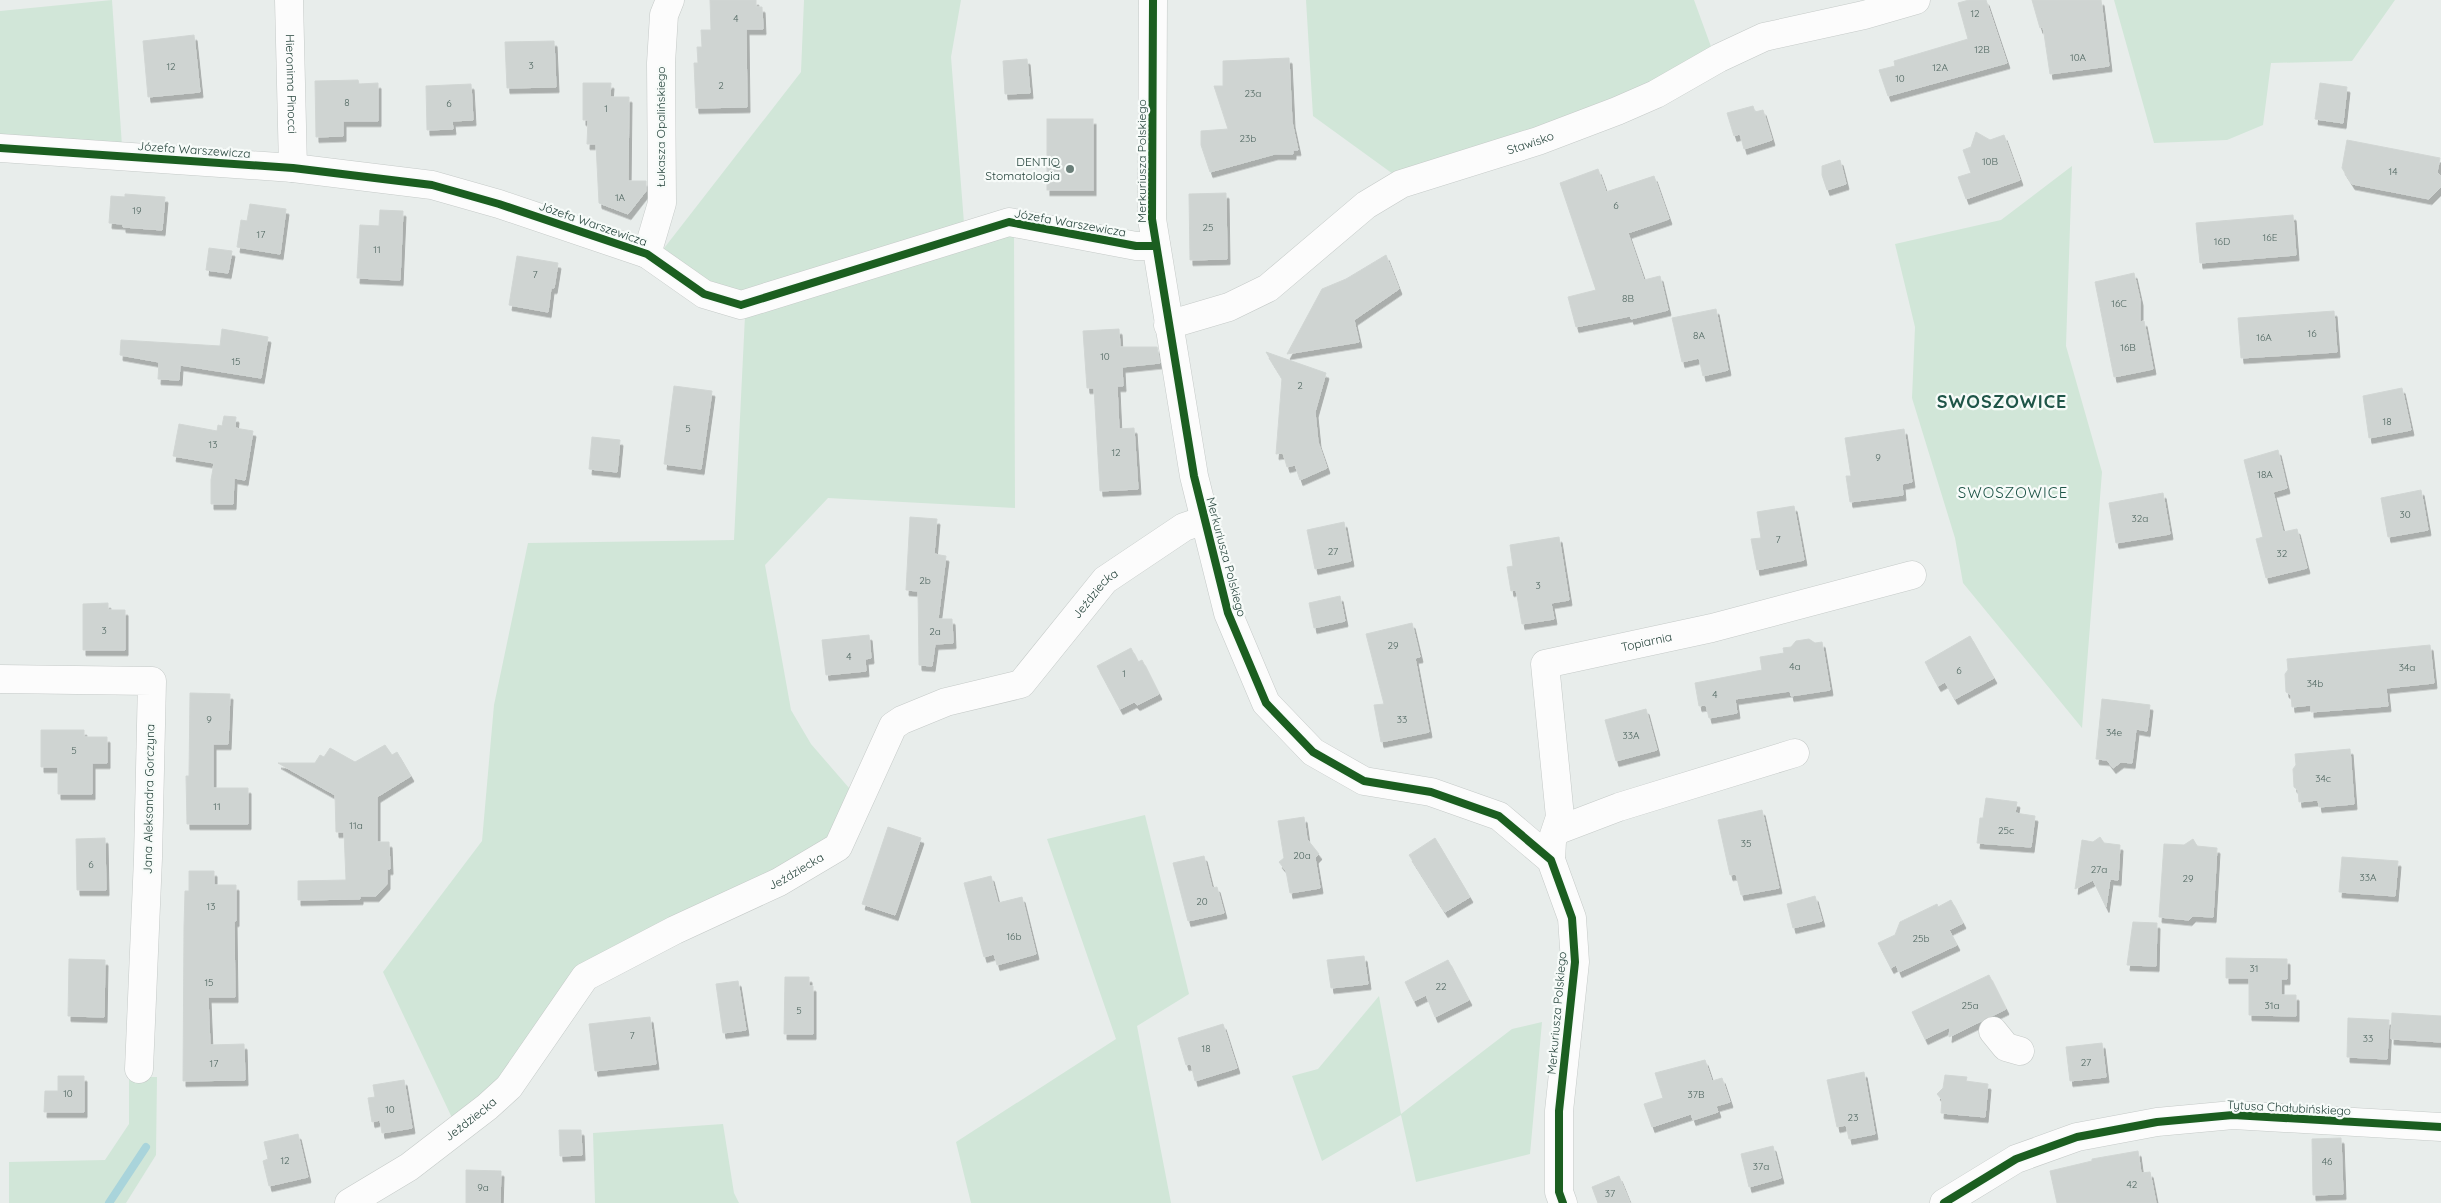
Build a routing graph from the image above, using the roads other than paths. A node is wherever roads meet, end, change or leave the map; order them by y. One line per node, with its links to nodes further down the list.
1 (289, 0): 6 (street, Hieronima Pinocci)
2 (670, 0): 8 (street, Łukasza Opalińskiego)
3 (1153, 0): 7 (street, Merkuriusza Polskiego)
4 (1916, 0): 9 (street, Stawisko)
5 (0, 148): 6 (street, Józefa Warszewicza)
6 (293, 168): 8 (street, Józefa Warszewicza)
7 (1156, 246): 8 (street, Józefa Warszewicza); 9 (street, Merkuriusza Polskiego)
8 (647, 254)
9 (1168, 325): 10 (street, Merkuriusza Polskiego)
10 (1205, 520): 15 (street, Merkuriusza Polskiego); 20 (street, Jeździecka)
11 (1912, 575): 14 (street, Topiarnia)
12 (0, 679): 18 (street, Jana Aleksandra Gorczyna)
13 (1795, 753): 14 (street)
14 (1556, 831): 15 (street, Topiarnia)
15 (1550, 860): 21 (street, Merkuriusza Polskiego)
16 (1993, 1031): 17 (street)
17 (2020, 1051)
18 (140, 1069)
19 (2441, 1127): 22 (street, Tytusa Chałubińskiego)
20 (349, 1203)
21 (1563, 1203)
22 (1944, 1203)

